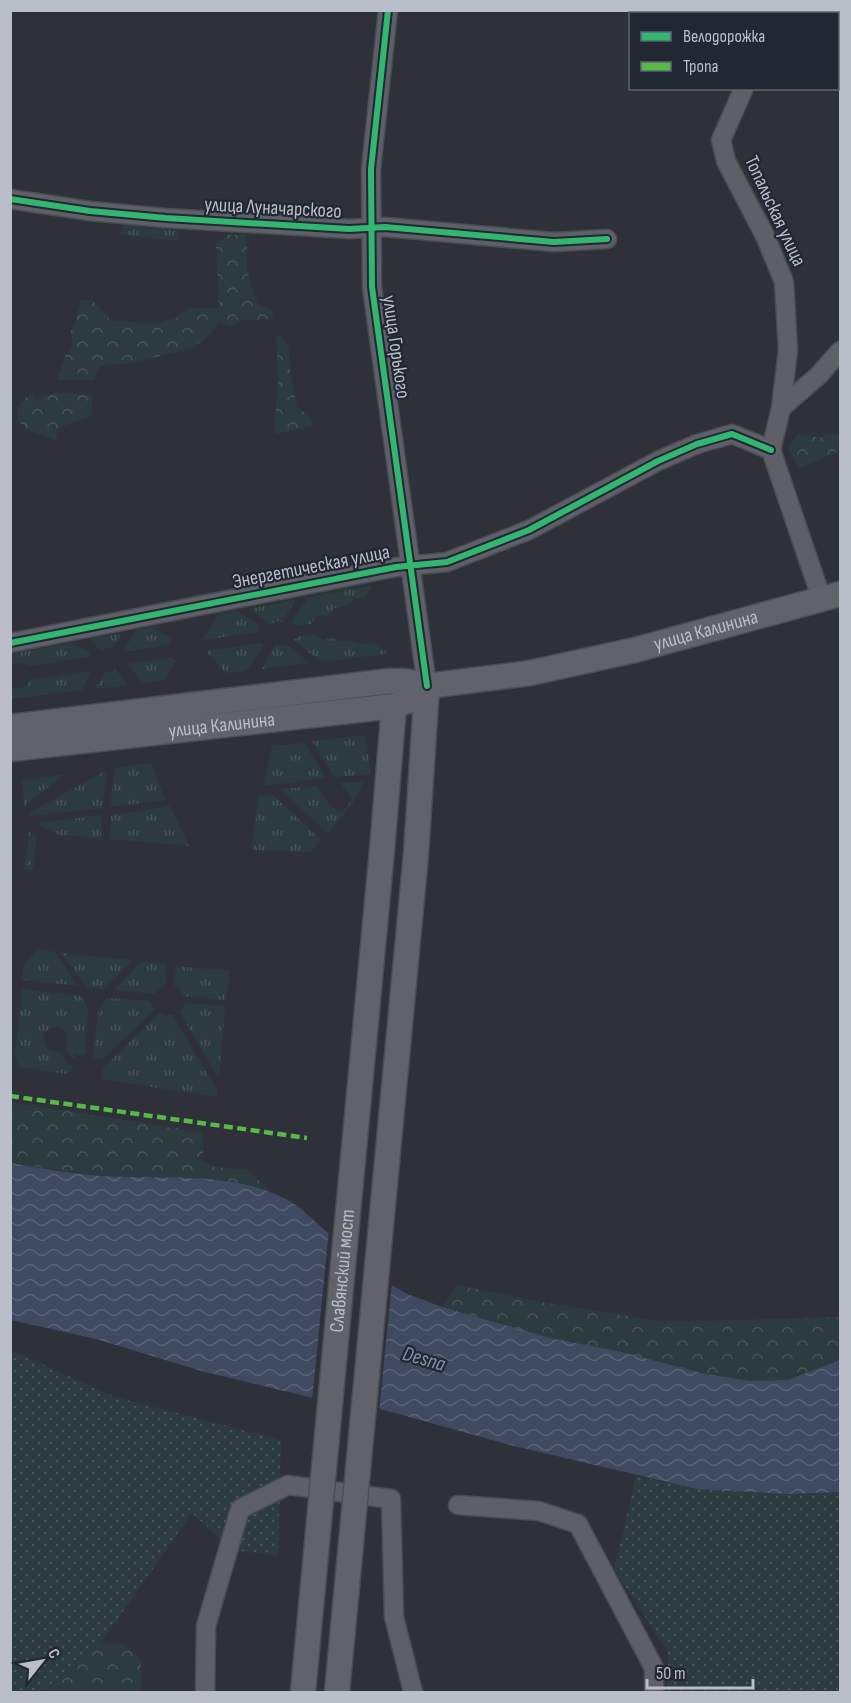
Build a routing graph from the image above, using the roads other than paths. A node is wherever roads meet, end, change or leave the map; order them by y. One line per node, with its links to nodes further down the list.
1 (388, 10): 4 (street, улица Горького)
2 (743, 90): 7 (street, Топальская улица)
3 (10, 199): 4 (street, улица Луначарского)
4 (372, 229): 5 (street, улица Луначарского); 9 (street, улица Горького)
5 (607, 239)
6 (840, 351): 7 (street)
7 (781, 408): 8 (street, Топальская улица)
8 (771, 450): 9 (street, Энергетическая улица); 10 (street)
9 (410, 565): 11 (street, Энергетическая улица); 12 (street, улица Горького)
10 (831, 597): 12 (main road, улица Калинина)
11 (10, 643)
12 (427, 686): 13 (main road, улица Калинина); 14 (main road, улица Калинина); 16 (main road, улица Горького)
13 (394, 706): 15 (main road, улица Калинина); 19 (main road, Славянский мост, bridge)
14 (10, 727)
15 (10, 749)
16 (416, 854): 20 (main road, Славянский мост, bridge)
17 (458, 1504): 22 (street)
18 (205, 1692): 21 (street)
19 (303, 1692)
20 (337, 1692)
21 (413, 1692)
22 (654, 1692)

